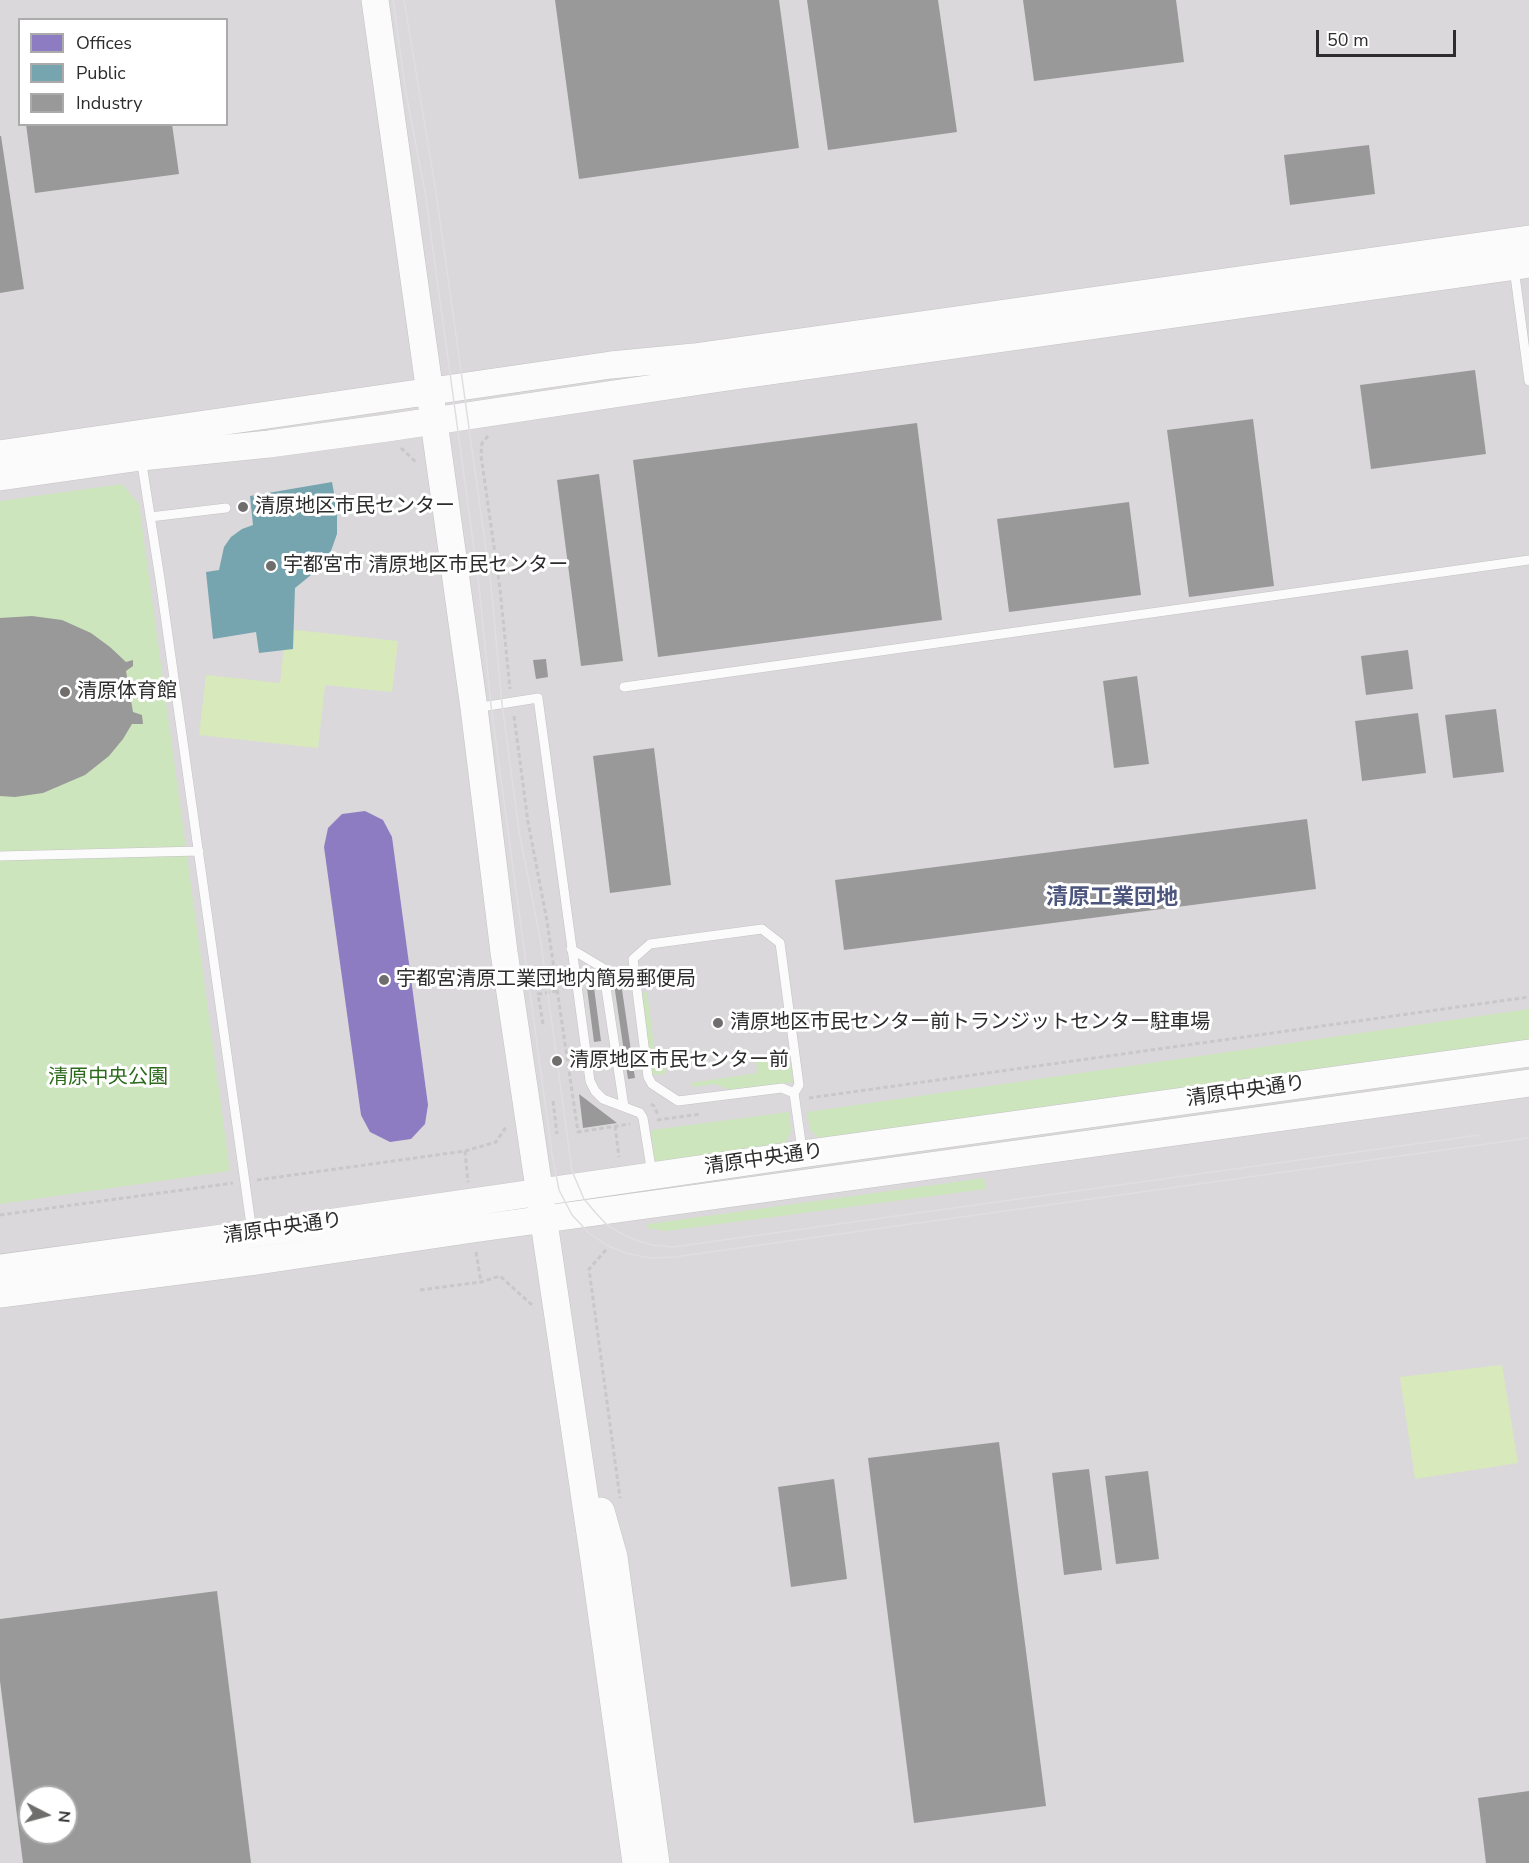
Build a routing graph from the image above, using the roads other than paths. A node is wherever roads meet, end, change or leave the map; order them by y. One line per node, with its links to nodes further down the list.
1 (375, 0): 4 (street)
2 (1518, 253): 3 (lane); 4 (street); 5 (street)
3 (1529, 381)
4 (430, 392): 5 (street); 6 (street)
5 (434, 422): 6 (street); 13 (street)
6 (139, 446): 7 (street); 8 (street); 10 (lane)
7 (0, 454)
8 (0, 477)
9 (226, 508): 10 (lane)
10 (150, 517): 14 (lane)
11 (1529, 560): 12 (lane)
12 (624, 687)
13 (474, 708): 16 (lane); 23 (street)
14 (199, 850): 15 (lane); 25 (lane)
15 (0, 856)
16 (571, 949): 20 (lane); 20 (lane)
17 (1529, 1053): 21 (street, 清原中央通り)
18 (1529, 1083): 24 (street, 清原中央通り)
19 (795, 1096): 19 (lane); 21 (lane)
20 (624, 1107): 22 (lane)
21 (802, 1154): 22 (street, 清原中央通り)
22 (652, 1176): 23 (street, 清原中央通り)
23 (539, 1193): 24 (street); 25 (street, 清原中央通り)
24 (543, 1219): 25 (street, 清原中央通り); 28 (street)
25 (254, 1247): 26 (street, 清原中央通り); 27 (street, 清原中央通り)
26 (0, 1268)
27 (0, 1294)
28 (570, 1400): 29 (street); 30 (street)
29 (636, 1863)
30 (656, 1863)

